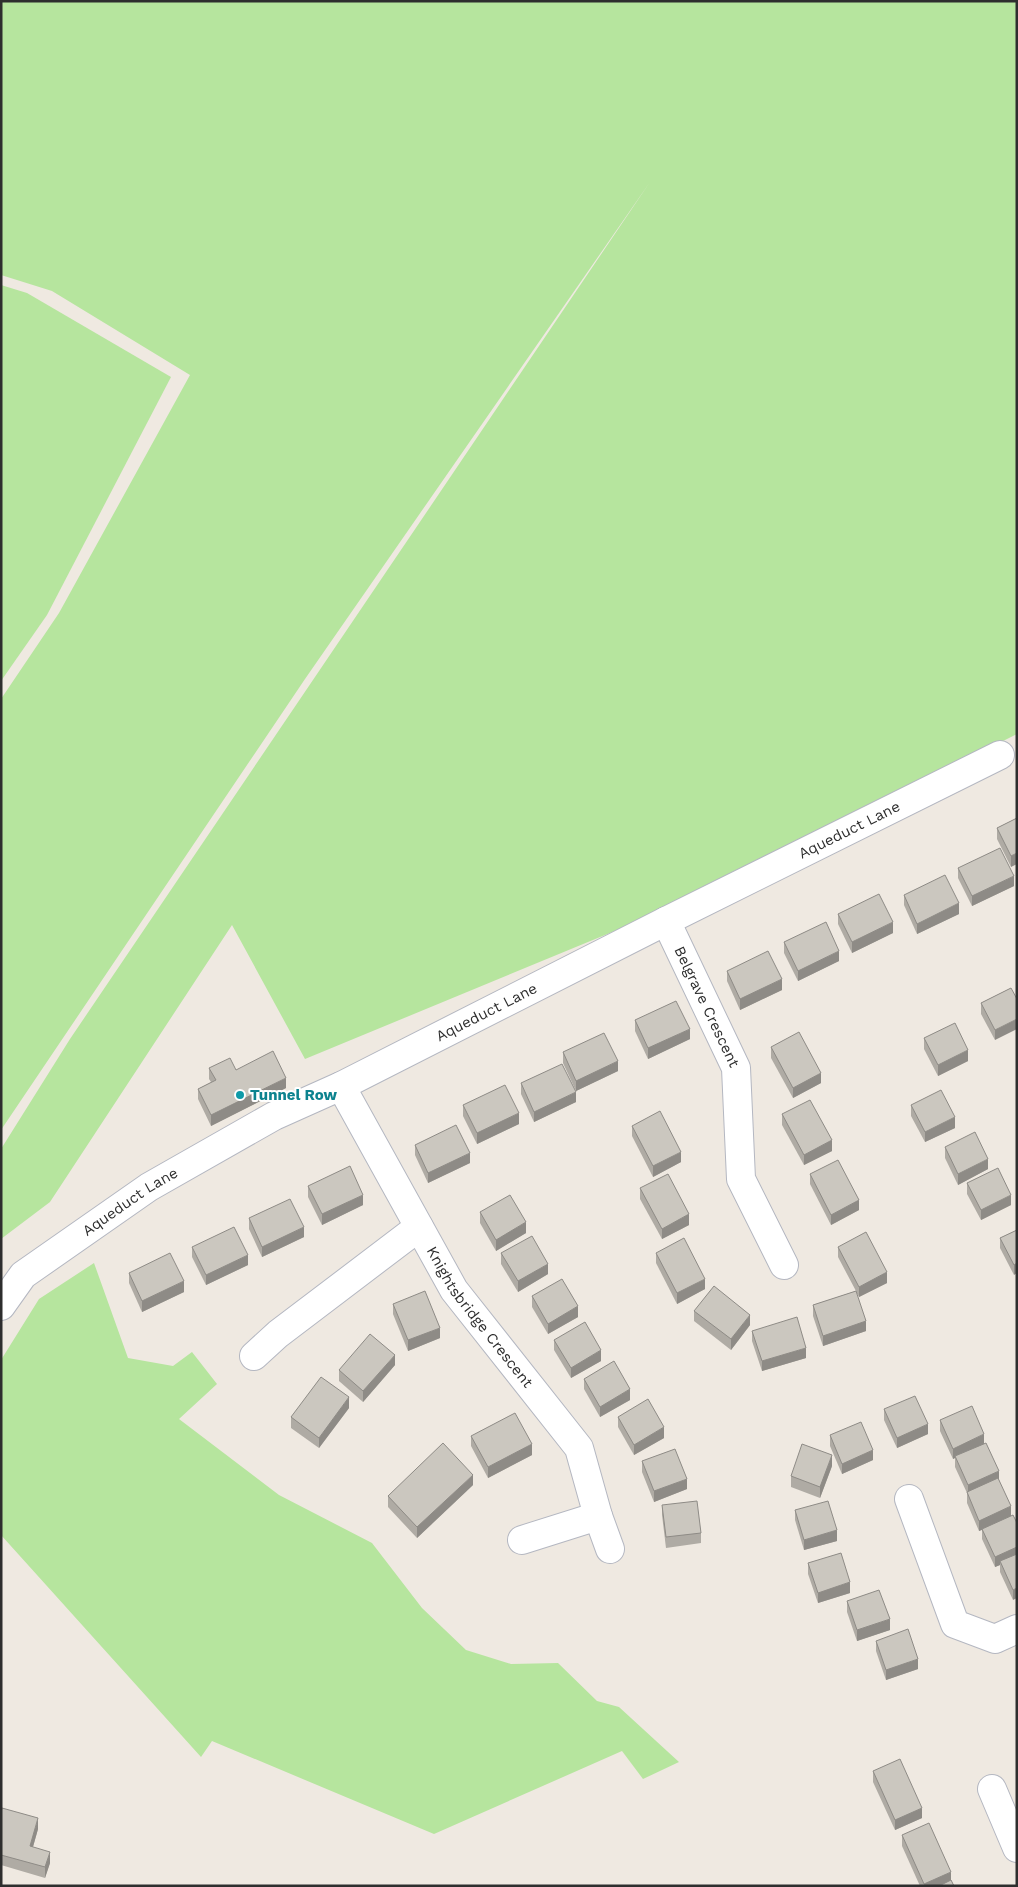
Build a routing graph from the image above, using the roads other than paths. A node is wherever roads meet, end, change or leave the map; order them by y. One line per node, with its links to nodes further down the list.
1 (1000, 755): 2 (street, Aqueduct Lane)
2 (666, 921): 3 (street, Aqueduct Lane); 5 (street, Belgrave Crescent)
3 (341, 1086): 4 (street, Knightsbridge Crescent); 6 (street, Aqueduct Lane)
4 (419, 1227): 7 (street); 9 (street, Knightsbridge Crescent)
5 (784, 1265)
6 (1, 1306)
7 (254, 1356)
8 (909, 1499): 12 (street)
9 (598, 1516): 10 (street); 11 (street, Knightsbridge Crescent)
10 (522, 1540)
11 (610, 1549)
12 (1017, 1629)
13 (992, 1789): 14 (street)
14 (1017, 1848)

